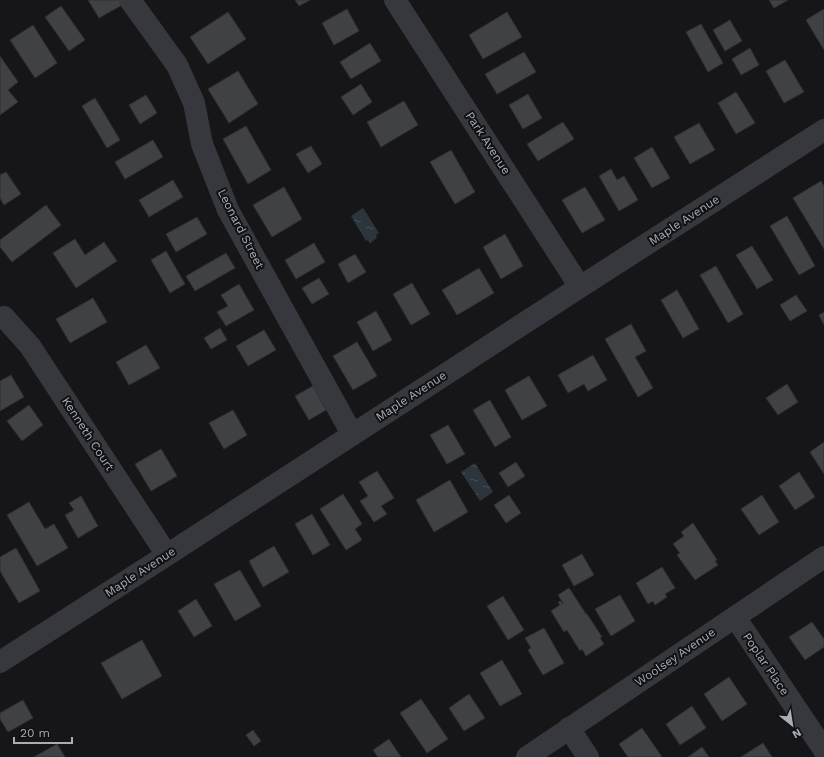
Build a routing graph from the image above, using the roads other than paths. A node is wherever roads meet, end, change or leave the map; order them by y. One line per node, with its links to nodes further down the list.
1 (130, 0): 6 (street, Leonard Street)
2 (396, 0): 4 (street, Park Avenue)
3 (824, 130): 4 (street, Maple Avenue)
4 (580, 287): 6 (street, Maple Avenue)
5 (4, 317): 7 (street, Kenneth Court)
6 (352, 434): 7 (street, Maple Avenue)
7 (167, 555): 10 (street, Maple Avenue)
8 (824, 557): 9 (street, Woolsey Avenue)
9 (734, 617): 11 (street, Woolsey Avenue); 12 (street, Poplar Place)
10 (0, 662)
11 (569, 728): 13 (street, Woolsey Avenue); 14 (street)
12 (824, 750)
13 (527, 757)
14 (588, 757)

